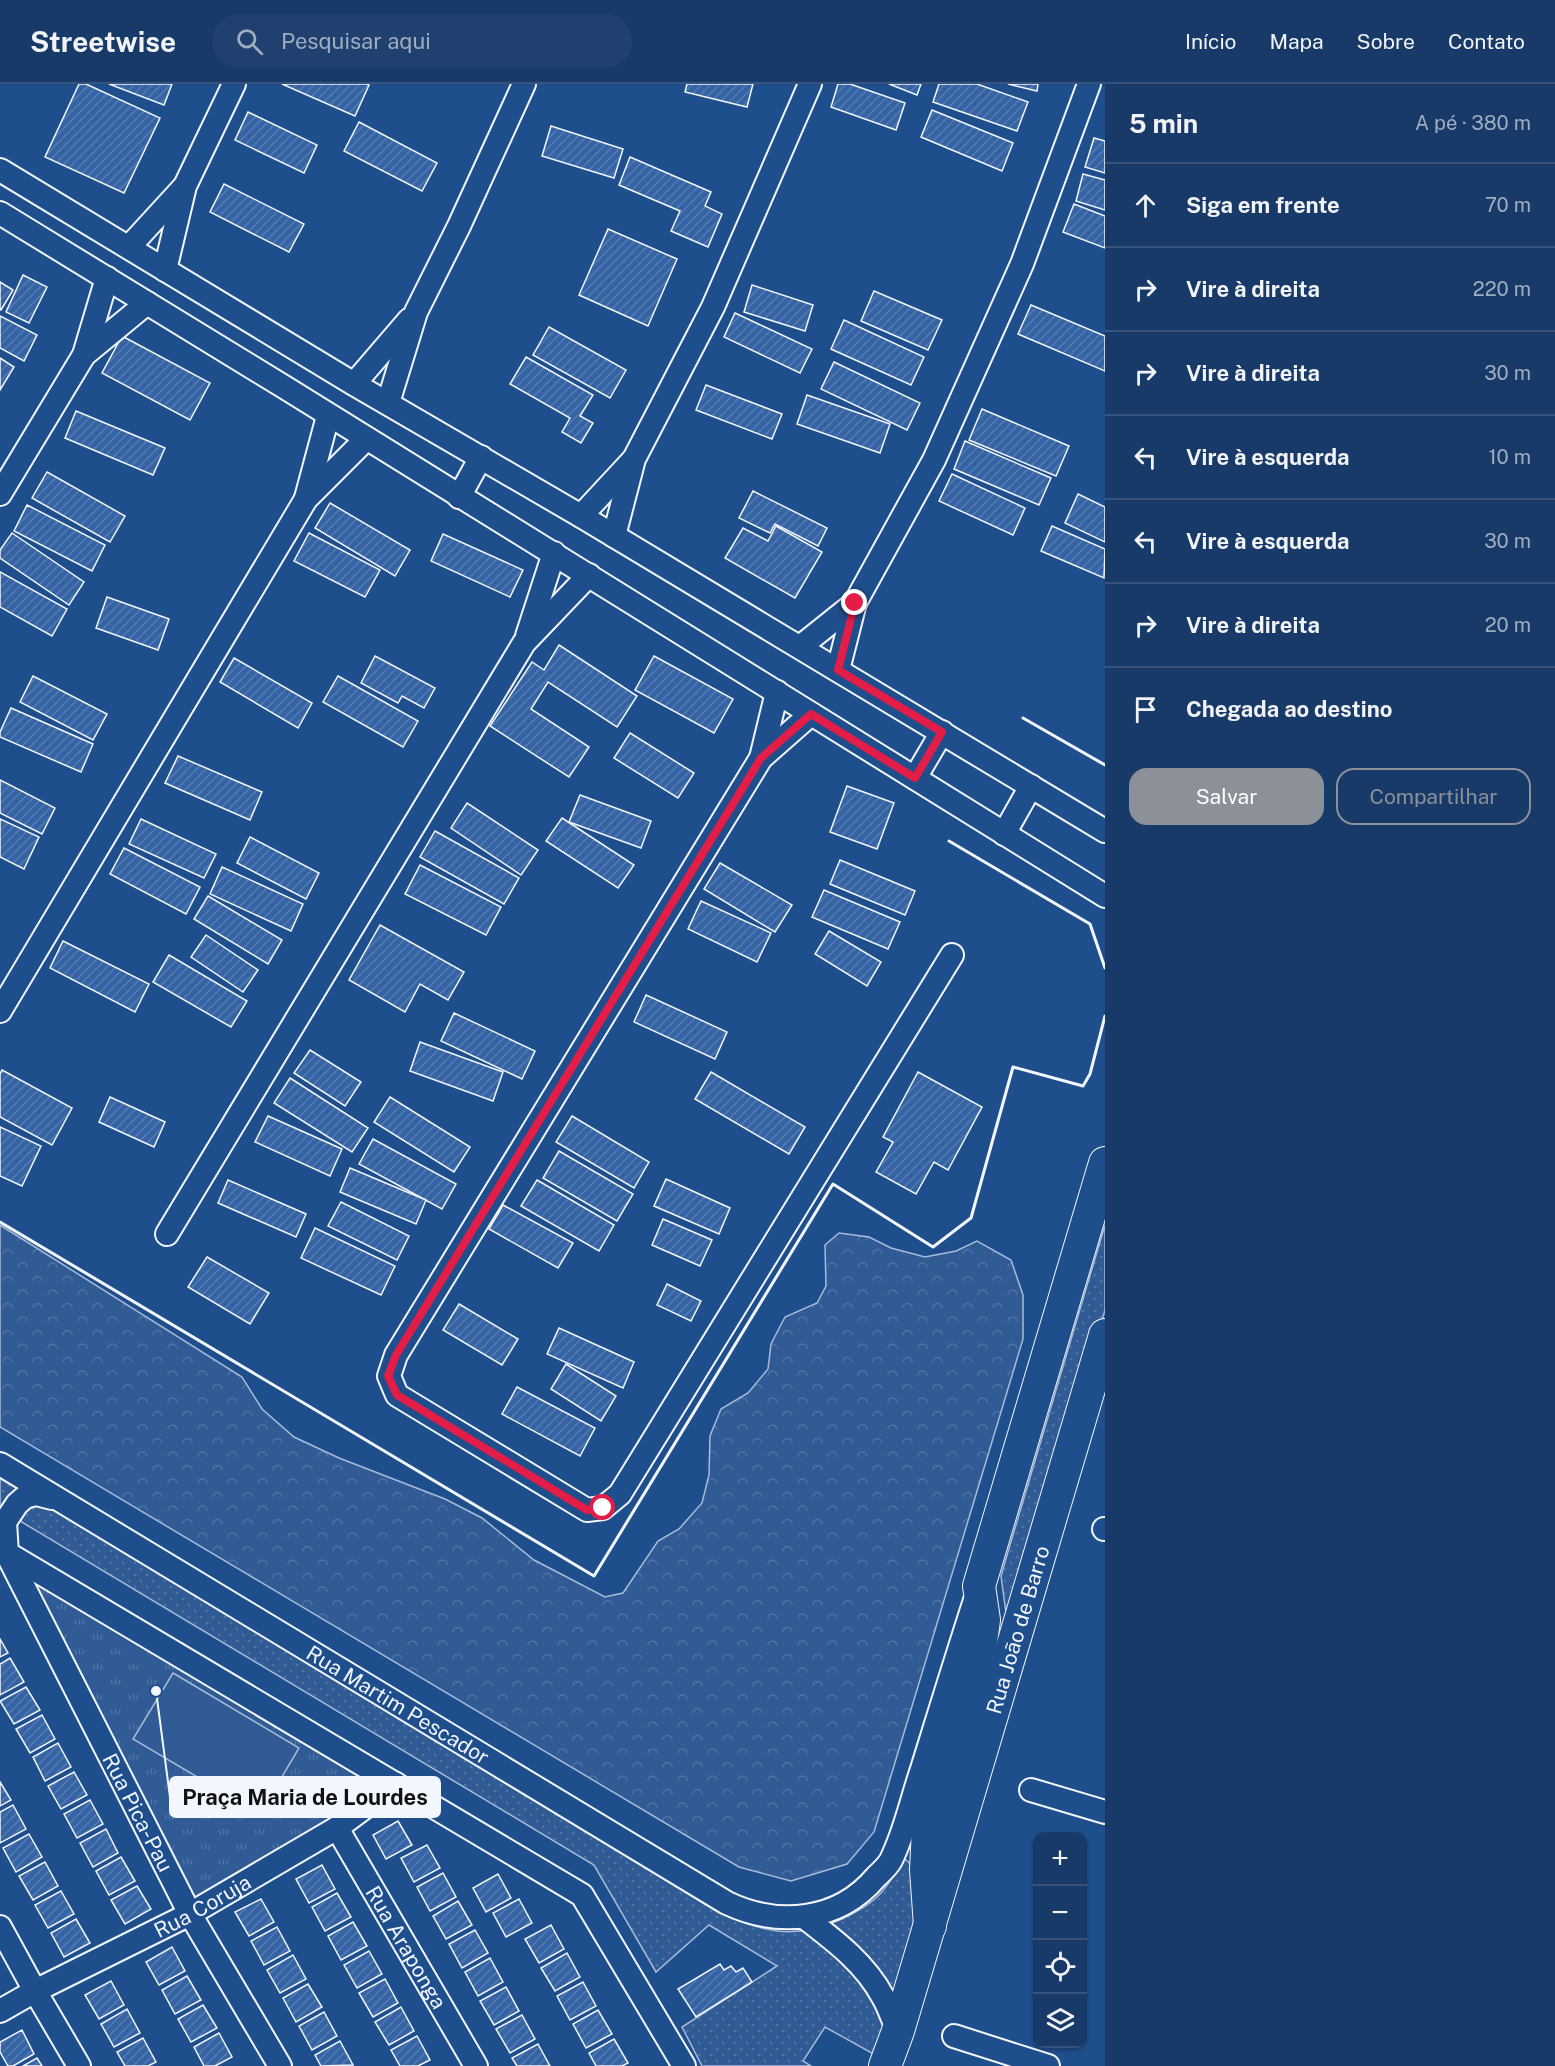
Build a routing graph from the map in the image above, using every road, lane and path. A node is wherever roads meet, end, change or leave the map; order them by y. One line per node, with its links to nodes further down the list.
1 (234, 84): 6 (street)
2 (524, 84): 12 (street)
3 (810, 84): 19 (street)
4 (1089, 84): 27 (street)
5 (0, 170): 8 (street)
6 (185, 186): 8 (street); 9 (street)
7 (0, 213): 10 (street)
8 (129, 247): 9 (street)
9 (165, 270): 14 (street)
10 (107, 278): 11 (street); 13 (street)
11 (147, 303): 13 (street); 16 (street)
12 (416, 312): 14 (street); 15 (street)
13 (84, 355): 20 (street)
14 (354, 384): 15 (street)
15 (388, 403): 18 (street)
16 (328, 416): 17 (street); 22 (street)
17 (366, 438): 21 (street); 22 (street)
18 (481, 458): 21 (street); 23 (street)
19 (634, 459): 23 (street); 24 (street)
20 (0, 494)
21 (459, 497): 25 (street)
22 (306, 499): 41 (street)
23 (581, 516): 24 (street)
24 (614, 536): 29 (street)
25 (554, 553): 26 (street); 28 (street)
26 (589, 575): 28 (street); 31 (street)
27 (855, 603): 29 (street); 30 (street)
28 (524, 643): 43 (street)
29 (800, 647): 30 (street)
30 (838, 670): 33 (street)
31 (777, 692): 32 (street); 34 (street)
32 (811, 714): 34 (street); 35 (street)
33 (942, 732): 35 (street); 36 (street)
34 (761, 758): 40 (street)
35 (915, 778): 38 (street)
36 (1031, 786): 37 (street); 38 (street)
37 (1105, 831)
38 (1004, 834): 39 (street)
39 (1105, 896)
40 (952, 955)
41 (0, 1011)
42 (1105, 1163): 48 (street, Rua João de Barro)
43 (166, 1234)
44 (1105, 1335): 55 (street, Rua João de Barro)
45 (0, 1464): 46 (street, Rua Martim Pescador)
46 (61, 1501): 47 (street); 54 (street, Rua Martim Pescador)
47 (3, 1552): 49 (street); 53 (street, Rua Pica-Pau)
48 (980, 1586): 54 (street, Rua João de Barro); 55 (street, Rua João de Barro)
49 (396, 1784): 52 (street, Rua Coruja); 64 (street)
50 (1031, 1790): 51 (street)
51 (1105, 1812)
52 (337, 1828): 53 (street, Rua Coruja); 63 (street, Rua Araponga)
53 (190, 1914): 57 (street, Rua Coruja); 62 (street, Rua Pica-Pau)
54 (804, 1917): 59 (street)
55 (930, 1926): 59 (street, Rua João de Barro)
56 (0, 1927): 57 (street)
57 (35, 1991): 58 (street, Rua Coruja); 61 (street)
58 (0, 2011)
59 (898, 2031): 65 (street, Rua João de Barro)
60 (954, 2036): 66 (street)
61 (79, 2066)
62 (280, 2066)
63 (476, 2066)
64 (684, 2066)
65 (885, 2066)
66 (1048, 2066)

